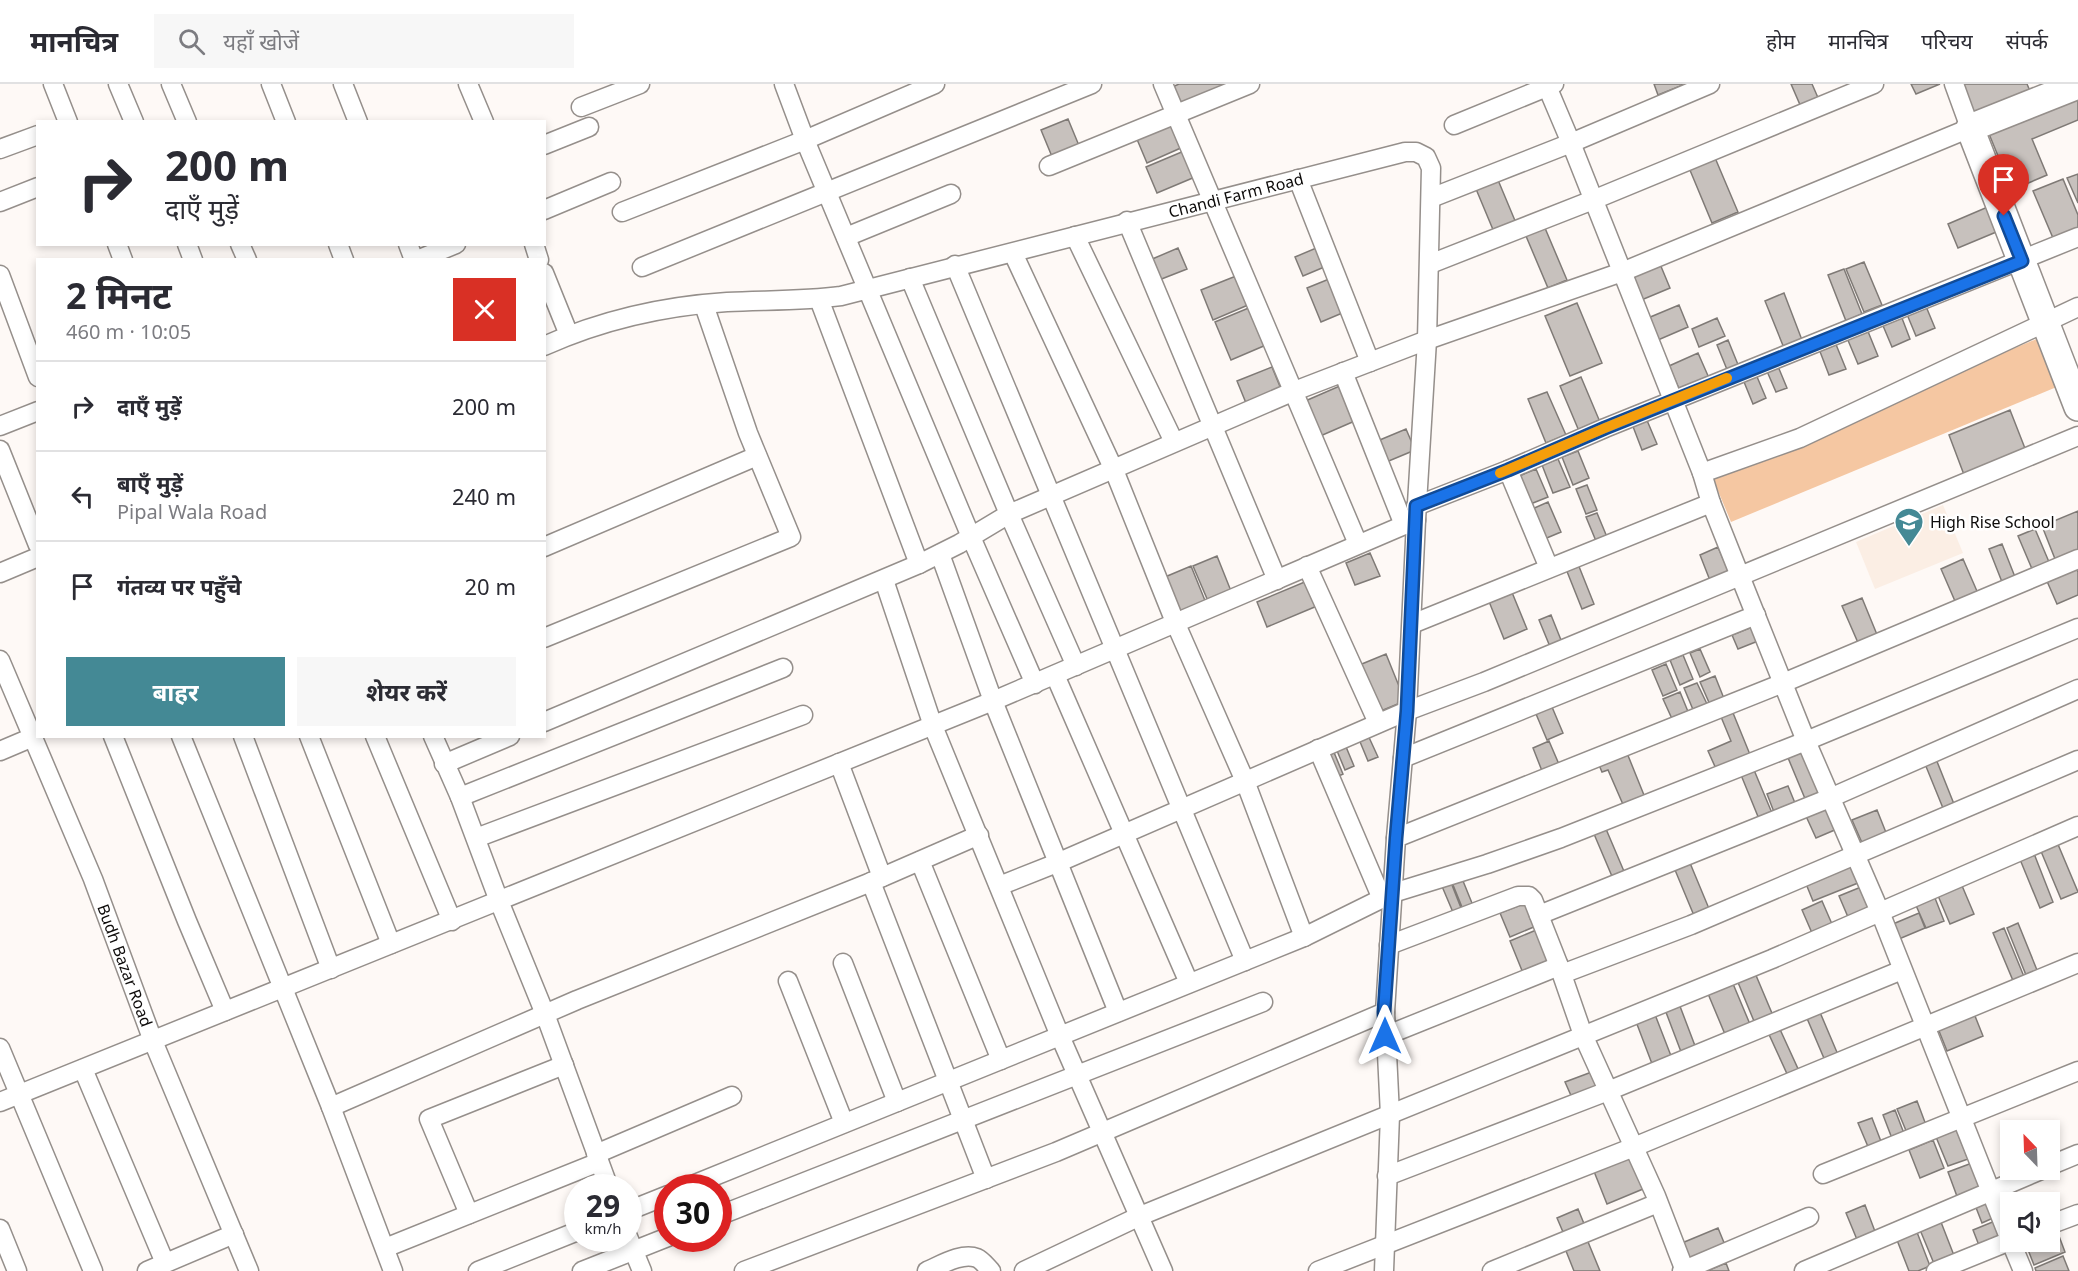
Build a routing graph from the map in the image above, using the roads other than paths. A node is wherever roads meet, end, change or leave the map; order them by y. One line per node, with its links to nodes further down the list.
1 (53, 84): 20 (street)
2 (118, 84): 21 (street)
3 (171, 84): 22 (street)
4 (271, 84): 23 (street)
5 (343, 84): 24 (street)
6 (640, 84): 18 (street)
7 (784, 84): 30 (street)
8 (935, 84): 30 (street)
9 (1092, 84): 38 (street)
10 (1163, 84): 19 (street)
11 (1250, 84): 19 (street)
12 (1710, 84): 31 (street)
13 (1874, 84): 41 (street)
14 (1954, 84): 28 (street)
15 (1549, 85): 26 (street); 31 (street)
16 (2078, 85): 28 (street)
17 (475, 86): 25 (street)
18 (581, 107)
19 (1175, 114): 34 (street); 42 (street)
20 (67, 120)
21 (133, 120)
22 (186, 120)
23 (285, 120)
24 (357, 120)
25 (484, 120)
26 (1454, 125)
27 (589, 127): 32 (street)
28 (1970, 128): 53 (street); 57 (street)
29 (36, 136): 33 (street)
30 (805, 140): 38 (street); 45 (street)
31 (1571, 143): 40 (street); 41 (street)
32 (546, 144)
33 (0, 148)
34 (1049, 166)
35 (1298, 179): 40 (street, Chandi Farm Road); 42 (street, Chandi Farm Road); 69 (street)
36 (611, 182): 44 (street)
37 (36, 188): 43 (street)
38 (827, 191): 48 (street); 56 (street)
39 (951, 194): 48 (street)
40 (1431, 198): 54 (street, Chandi Farm Road)
41 (1593, 200): 54 (street); 57 (street)
42 (1213, 201): 46 (street, Chandi Farm Road); 72 (street)
43 (0, 202)
44 (546, 209)
45 (622, 212)
46 (1127, 221): 47 (street, Chandi Farm Road); 76 (street)
47 (1075, 236): 51 (street, Chandi Farm Road); 79 (street)
48 (846, 237): 61 (street)
49 (2078, 237): 53 (street)
50 (451, 246): 52 (street)
51 (1012, 253): 55 (street, Chandi Farm Road); 82 (street)
52 (421, 258)
53 (2022, 261): 65 (street); 73 (street)
54 (1430, 264): 67 (street, Chandi Farm Road)
55 (955, 265): 60 (street, Chandi Farm Road); 85 (street)
56 (642, 267)
57 (1622, 273): 67 (street); 73 (street)
58 (0, 275): 70 (street)
59 (546, 278): 66 (street)
60 (910, 278): 61 (street, Chandi Farm Road); 87 (street)
61 (867, 289): 62 (street, Chandi Farm Road); 89 (street)
62 (819, 299): 63 (street, Chandi Farm Road); 96 (street)
63 (704, 305): 66 (street, Chandi Farm Road); 81 (street)
64 (2078, 307): 65 (street)
65 (2045, 321): 74 (street); 84 (street)
66 (569, 335): 68 (street, Chandi Farm Road)
67 (1427, 340): 69 (street); 88 (street, Chandi Farm Road)
68 (546, 345)
69 (1371, 362): 71 (street)
70 (36, 372)
71 (1343, 372): 72 (street); 88 (street)
72 (1292, 392): 76 (street); 91 (street)
73 (1672, 401): 83 (street); 84 (street)
74 (2078, 407)
75 (36, 412): 77 (street)
76 (1213, 425): 79 (street); 102 (street)
77 (0, 426)
78 (2078, 436): 100 (street)
79 (1173, 442): 82 (street)
80 (0, 450): 90 (street)
81 (757, 456): 92 (street); 107 (street)
82 (1114, 470): 85 (street); 104 (street)
83 (1508, 470): 88 (street); 98 (street)
84 (1702, 473): 86 (street)
85 (1052, 496): 87 (street); 108 (street)
86 (1711, 503): 98 (street); 100 (street)
87 (1009, 514): 89 (street); 110 (street)
88 (1412, 517): 91 (street); 105 (street, Chandi Farm Road)
89 (971, 537): 93 (street); 114 (street)
90 (36, 540)
91 (1358, 544): 97 (street)
92 (546, 546)
93 (940, 554): 96 (street); 116 (street)
94 (36, 558): 99 (street)
95 (2078, 559): 113 (street)
96 (919, 564): 101 (street)
97 (1307, 566): 102 (street); 120 (street)
98 (1549, 567): 105 (street)
99 (0, 573)
100 (1740, 576): 103 (street); 117 (street)
101 (884, 580): 119 (street); 121 (street)
102 (1277, 580): 104 (street)
103 (1756, 615): 113 (street); 133 (street)
104 (1176, 622): 108 (street); 137 (street)
105 (1412, 624): 117 (street, Chandi Farm Road)
106 (2078, 628): 130 (street)
107 (546, 637)
108 (1116, 648): 110 (street); 140 (street)
109 (0, 660): 122 (street, Budh Bazar Road)
110 (1076, 666): 112 (street)
111 (783, 668): 138 (street)
112 (1055, 675): 114 (street); 142 (street)
113 (1783, 682): 130 (street); 145 (street)
114 (1035, 684): 116 (street)
115 (2078, 689): 139 (street)
116 (993, 701): 121 (street); 148 (street)
117 (1407, 711): 120 (street); 133 (street, Chandi Farm Road)
118 (802, 715): 144 (street)
119 (546, 721)
120 (1378, 723): 131 (street)
121 (933, 726): 135 (street); 143 (street)
122 (33, 737): 132 (street); 177 (street, Budh Bazar Road)
123 (114, 738): 169 (street)
124 (182, 738): 167 (street)
125 (244, 738): 162 (street)
126 (310, 738): 157 (street)
127 (376, 738): 155 (street)
128 (435, 738): 136 (street)
129 (505, 738): 136 (street)
130 (1806, 741): 139 (street); 151 (street)
131 (1318, 749): 137 (street); 151 (street)
132 (0, 751)
133 (1403, 758): 145 (street, Chandi Farm Road)
134 (2078, 760): 146 (street)
135 (838, 763): 149 (street); 152 (street)
136 (444, 764): 138 (street)
137 (1245, 781): 140 (street); 156 (street)
138 (460, 797): 144 (street)
139 (1830, 798): 146 (street); 154 (street)
140 (1182, 807): 142 (street); 159 (street)
141 (2078, 826): 153 (street)
142 (1125, 833): 148 (street); 166 (street)
143 (979, 836): 147 (street); 150 (street)
144 (476, 838): 152 (street)
145 (1396, 838): 151 (street, Chandi Farm Road)
146 (1856, 855): 153 (street); 163 (street)
147 (920, 861): 149 (street); 179 (street)
148 (1057, 863): 150 (street); 170 (street)
149 (876, 879): 172 (street); 184 (street)
150 (999, 886): 175 (street)
151 (1387, 896): 156 (street); 158 (street, Chandi Farm Road)
152 (499, 901): 155 (street); 172 (street)
153 (1880, 912): 164 (street); 174 (street)
154 (1539, 915): 158 (street); 163 (street)
155 (452, 921): 157 (street)
156 (1304, 937): 159 (street)
157 (391, 944): 162 (street)
158 (1389, 945): 171 (street, Chandi Farm Road)
159 (1245, 961): 166 (street)
160 (843, 963): 189 (street)
161 (2078, 963): 173 (street)
162 (331, 969): 167 (street)
163 (1560, 970): 174 (street); 176 (street)
164 (1902, 970): 173 (street); 185 (street)
165 (788, 981): 194 (street)
166 (1189, 983): 170 (street)
167 (282, 987): 169 (street); 190 (street)
168 (1263, 1002): 183 (street)
169 (225, 1011): 177 (street)
170 (1118, 1012): 175 (street)
171 (1384, 1012): 176 (street, Chandi Farm Road); 195 (street)
172 (545, 1014): 180 (street); 190 (street)
173 (1924, 1026): 192 (street); 196 (street)
174 (1583, 1035): 185 (street); 191 (street)
175 (1060, 1036): 179 (street); 183 (street)
176 (1385, 1036): 191 (street, Chandi Farm Road)
177 (153, 1041): 181 (street); 216 (street, Budh Bazar Road)
178 (0, 1048): 186 (street)
179 (1001, 1060): 184 (street)
180 (564, 1065): 198 (street); 210 (street)
181 (83, 1068): 186 (street); 224 (street)
182 (2078, 1071): 192 (street)
183 (1077, 1074): 193 (street); 195 (street)
184 (948, 1081): 189 (street); 193 (street)
185 (1608, 1091): 196 (street); 203 (street)
186 (18, 1094): 188 (street); 226 (street)
187 (732, 1096): 198 (street)
188 (0, 1102)
189 (897, 1102): 194 (street)
190 (331, 1107): 220 (street)
191 (1390, 1115): 203 (street, Chandi Farm Road); 212 (street)
192 (1961, 1118): 202 (street); 206 (street)
193 (963, 1120): 204 (street); 208 (street)
194 (844, 1123): 201 (street)
195 (1102, 1132): 204 (street); 212 (street)
196 (1634, 1147): 207 (street); 218 (street)
197 (2078, 1154): 199 (street)
198 (598, 1158): 200 (street); 210 (street)
199 (2060, 1161)
200 (604, 1174)
201 (719, 1174)
202 (1823, 1174)
203 (1387, 1176): 218 (street, Chandi Farm Road)
204 (986, 1179): 233 (street)
205 (2018, 1180): 206 (street)
206 (1991, 1192): 211 (street); 242 (street)
207 (1658, 1203): 240 (street); 241 (street)
208 (732, 1211)
209 (2078, 1214): 214 (street)
210 (469, 1215): 220 (street)
211 (2000, 1215)
212 (1140, 1216): 236 (street); 237 (street)
213 (1809, 1217): 241 (street)
214 (2060, 1221)
215 (0, 1229): 225 (street)
216 (234, 1234): 224 (street); 228 (street, Budh Bazar Road)
217 (564, 1237): 230 (street)
218 (1384, 1245): 238 (street); 239 (street, Chandi Farm Road)
219 (2000, 1245): 243 (street)
220 (385, 1248): 229 (street)
221 (616, 1252): 231 (street)
222 (634, 1252): 232 (street)
223 (2015, 1252): 244 (street)
224 (165, 1263): 227 (street)
225 (17, 1271)
226 (93, 1271)
227 (147, 1271)
228 (249, 1271)
229 (393, 1271)
230 (478, 1271)
231 (582, 1271)
232 (642, 1271)
233 (744, 1271)
234 (927, 1271): 235 (street)
235 (991, 1271)
236 (1024, 1271)
237 (1163, 1271)
238 (1318, 1271)
239 (1384, 1271)
240 (1492, 1271)
241 (1684, 1271)
242 (1804, 1271)
243 (1936, 1271)
244 (2023, 1271)

